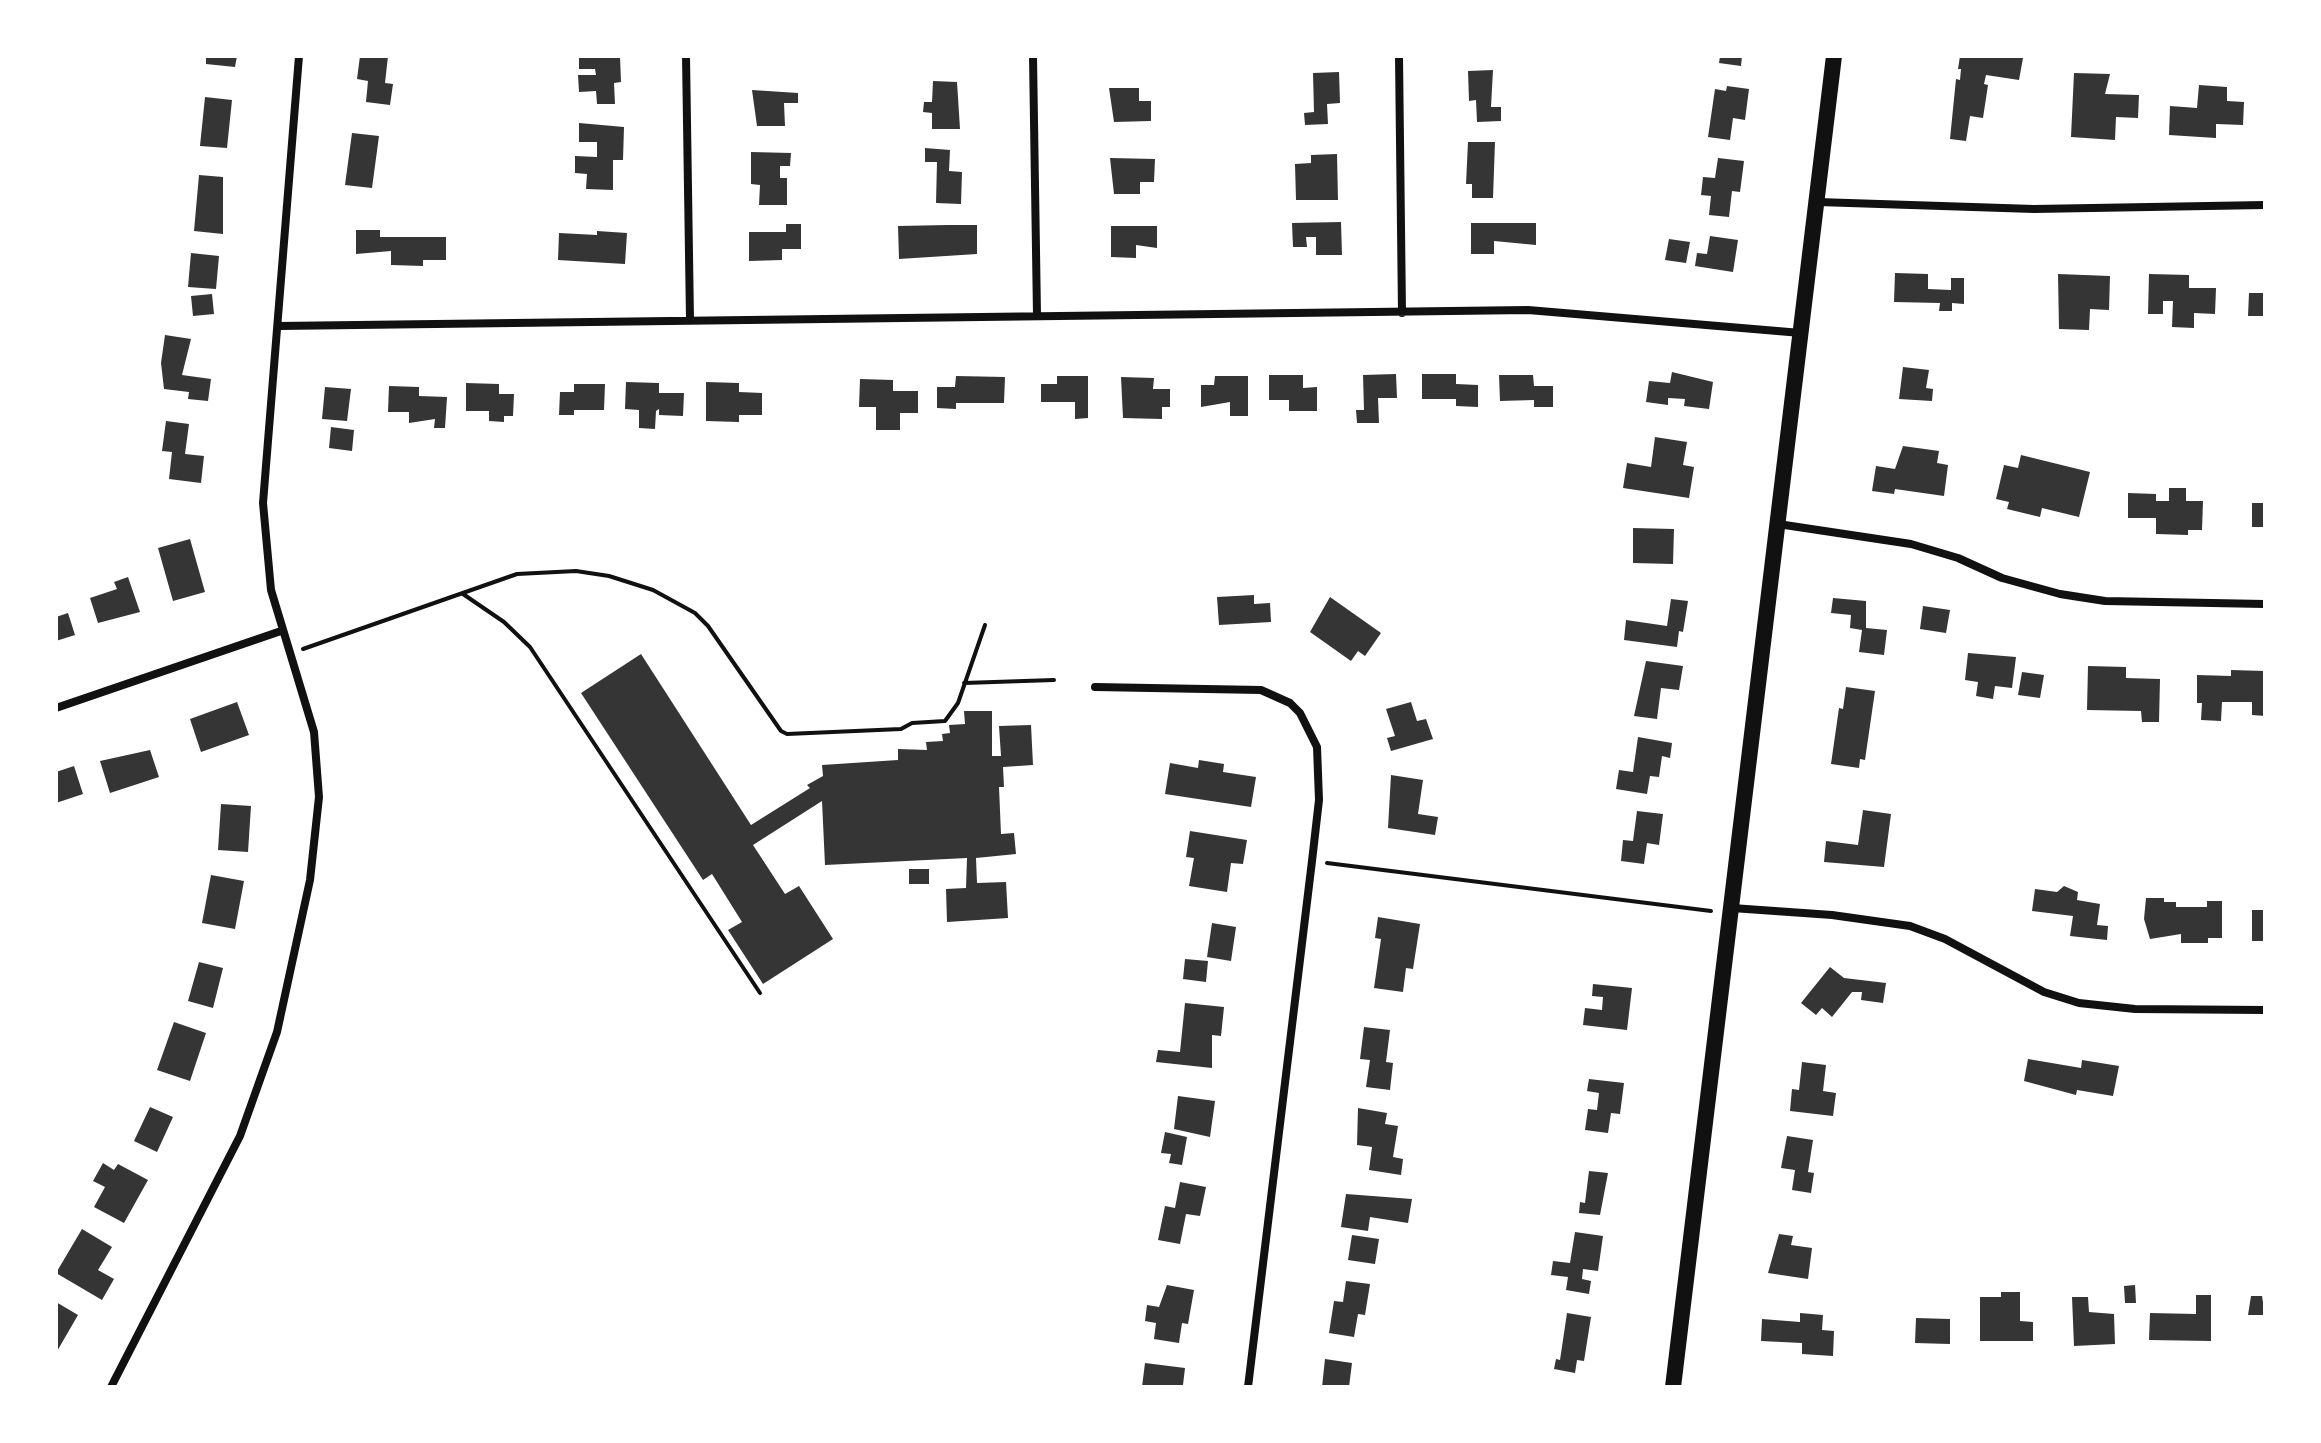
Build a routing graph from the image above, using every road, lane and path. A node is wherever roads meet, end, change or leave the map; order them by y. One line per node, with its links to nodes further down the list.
1 (299, 56): 11 (street)
2 (686, 56): 10 (street)
3 (1033, 56): 9 (street)
4 (1399, 56): 8 (street)
5 (1834, 56): 6 (main road)
6 (1818, 202): 7 (street); 12 (main road)
7 (2265, 205)
8 (1402, 313): 9 (street); 12 (street)
9 (1037, 315): 10 (street)
10 (690, 320): 11 (street)
11 (279, 326): 17 (street)
12 (1802, 333): 13 (main road)
13 (1778, 524): 15 (street); 24 (main road)
14 (462, 593): 18 (path); 20 (path); 26 (path)
15 (2265, 604)
16 (985, 625): 20 (path)
17 (281, 631): 22 (street); 28 (street)
18 (303, 649)
19 (1054, 680): 20 (path)
20 (964, 683)
21 (1095, 687): 23 (street)
22 (56, 708)
23 (1312, 861): 25 (path); 29 (street)
24 (1732, 908): 27 (street); 30 (main road)
25 (1714, 911)
26 (760, 993)
27 (2265, 1010)
28 (111, 1387)
29 (1248, 1387)
30 (1673, 1387)

